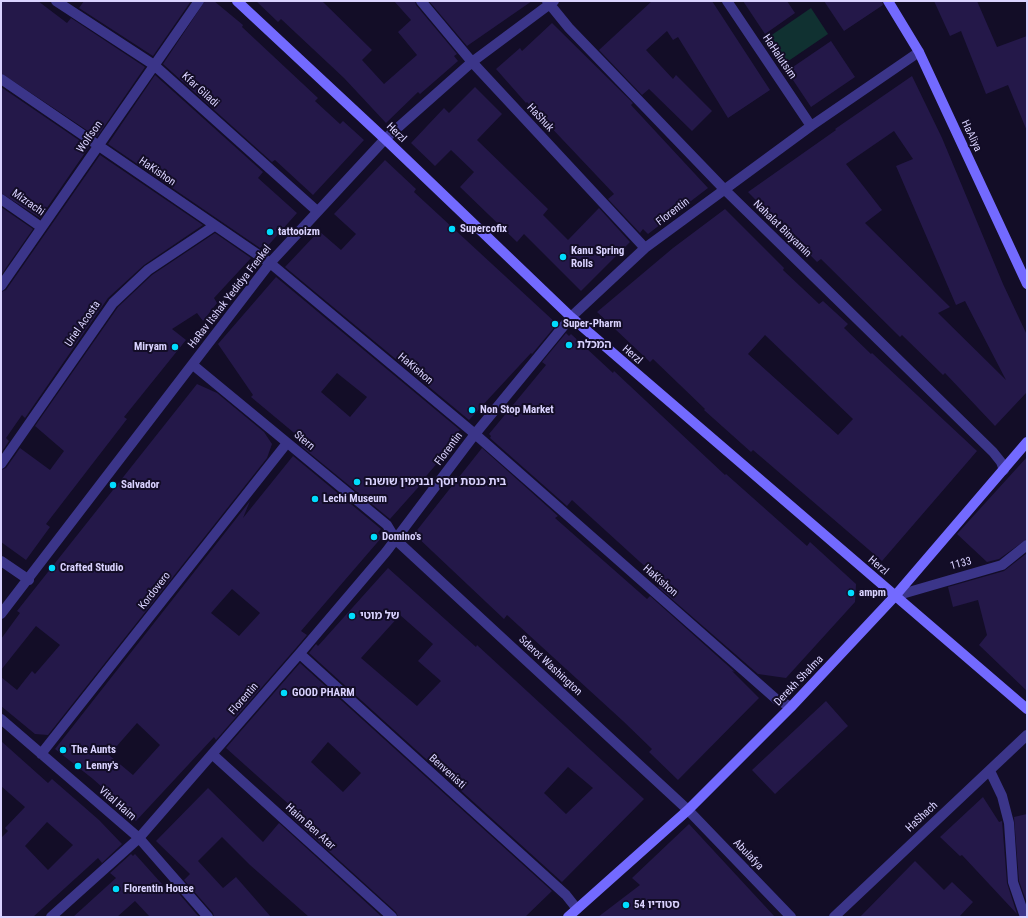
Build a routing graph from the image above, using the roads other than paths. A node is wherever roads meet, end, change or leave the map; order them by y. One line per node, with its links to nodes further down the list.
1 (56, 1): 10 (street, Kfar Giladi)
2 (199, 1): 10 (street, Wolfson)
3 (237, 1): 13 (street, Herzl)
4 (421, 1): 9 (street, HaShuk)
5 (727, 1): 12 (street, HaHalutsim)
6 (888, 1): 8 (street, HaAliya)
7 (550, 2): 9 (street, HaRav Itshak Yedidya Frenkel); 15 (street, Nahalat Binyamin)
8 (919, 52): 12 (street, Florentin); 22 (street, HaAliya)
9 (472, 62): 13 (street, HaRav Itshak Yedidya Frenkel); 20 (street, HaShuk)
10 (154, 65): 14 (street, Wolfson); 17 (street, Kfar Giladi)
11 (1, 79): 14 (street, HaKishon)
12 (811, 126): 15 (street, Florentin)
13 (385, 139): 17 (street, HaRav Itshak Yedidya Frenkel); 24 (street, Herzl)
14 (98, 146): 18 (street, HaKishon); 19 (street, Wolfson)
15 (724, 189): 20 (street, Florentin); 30 (street, Nahalat Binyamin)
16 (1, 199): 19 (street, Mizrachi)
17 (317, 211): 21 (street, HaRav Itshak Yedidya Frenkel)
18 (214, 226): 21 (street, HaKishon); 29 (street, Uriel Acosta)
19 (41, 227): 23 (street, Wolfson)
20 (645, 248): 24 (street, Florentin)
21 (270, 263): 25 (street, HaRav Itshak Yedidya Frenkel); 26 (street, HaKishon)
22 (1027, 284)
23 (1, 286)
24 (571, 318): 26 (street, Florentin); 35 (street, Herzl)
25 (192, 365): 28 (street, Stern); 34 (street, HaRav Itshak Yedidya Frenkel)
26 (475, 434): 31 (street, Florentin); 38 (street, HaKishon)
27 (1027, 442): 30 (street, Derekh Shalma)
28 (287, 443): 31 (street, Stern); 42 (street, Kordovero)
29 (1, 464)
30 (1004, 470): 35 (street, Derekh Shalma)
31 (396, 540): 37 (street, Florentin); 45 (street, Sderot Washington)
32 (1027, 545): 35 (street, 1133)
33 (1, 560): 34 (street)
34 (29, 580): 36 (street, HaRav Itshak Yedidya Frenkel)
35 (895, 596): 38 (street, Derekh Shalma); 39 (street, Herzl)
36 (1, 614)
37 (300, 654): 43 (street, Florentin); 47 (street, Benvenisti)
38 (791, 707): 45 (street, Derekh Shalma)
39 (1027, 709)
40 (1, 719): 42 (street, Vital Haim)
41 (1027, 735): 44 (street, HaShach)
42 (41, 754): 46 (street, Vital Haim)
43 (212, 754): 46 (street, Florentin); 50 (street, Haim Ben Atar)
44 (990, 771): 53 (street, HaShach); 54 (street)
45 (688, 810): 47 (street, Derekh Shalma); 52 (street, Abulafya)
46 (139, 838): 48 (street, Florentin); 49 (street, Vital Haim)
47 (577, 909): 51 (street, Derekh Shalma)
48 (51, 917)
49 (208, 917)
50 (392, 917)
51 (568, 917)
52 (791, 917)
53 (834, 917)
54 (1024, 917)

